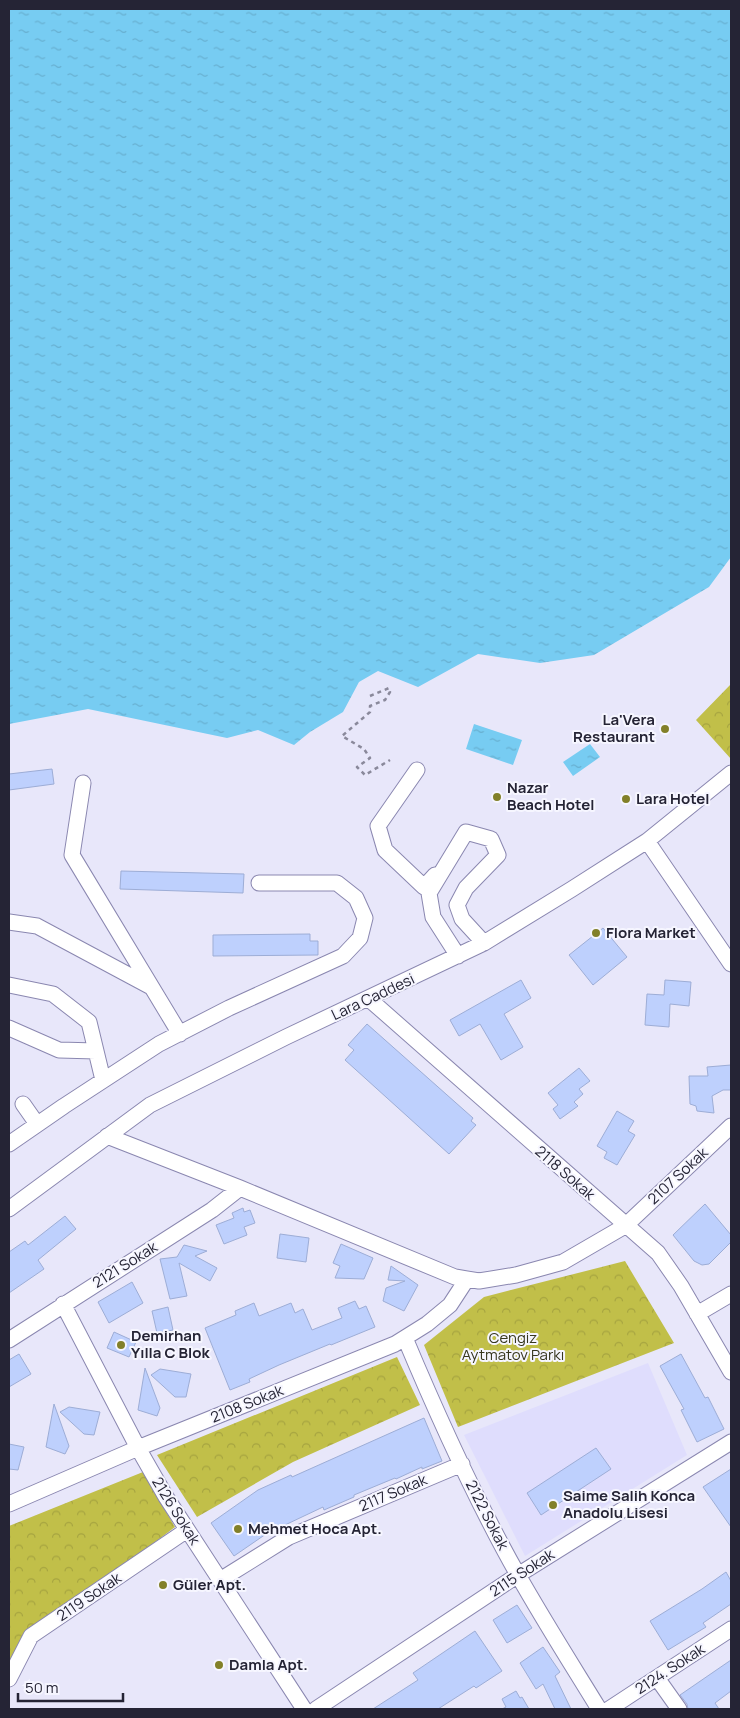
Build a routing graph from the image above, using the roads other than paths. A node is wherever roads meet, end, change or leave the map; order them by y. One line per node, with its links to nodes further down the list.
1 (417, 770): 5 (street)
2 (731, 773): 4 (street, Lara Caddesi)
3 (83, 783): 12 (street)
4 (647, 840): 8 (street, Lara Caddesi); 10 (street)
5 (446, 863): 8 (street); 9 (street)
6 (259, 883): 15 (street)
7 (9, 922): 12 (street)
8 (484, 943): 9 (street, Lara Caddesi)
9 (458, 956): 13 (street, Lara Caddesi)
10 (731, 964)
11 (9, 986): 16 (street)
12 (152, 988): 15 (street)
13 (369, 999): 21 (street, Lara Caddesi); 25 (street, 2118 Sokak)
14 (9, 1028): 16 (street)
15 (180, 1034): 17 (street)
16 (96, 1051): 17 (street)
17 (103, 1080): 19 (street)
18 (23, 1104): 19 (street)
19 (37, 1124): 22 (street)
20 (731, 1126): 25 (street, 2107 Sokak)
21 (107, 1136): 23 (street); 24 (street, Lara Caddesi)
22 (9, 1144)
23 (240, 1188): 26 (street); 28 (street, 2121 Sokak)
24 (9, 1210)
25 (625, 1226): 26 (street); 29 (street, 2118 Sokak)
26 (467, 1279): 30 (street, 2108 Sokak)
27 (731, 1294): 29 (street)
28 (63, 1304): 31 (street, 2121 Sokak); 34 (street, 2126 Sokak)
29 (698, 1314): 32 (street, 2118 Sokak)
30 (405, 1338): 34 (street, 2108 Sokak); 35 (street, 2122 Sokak)
31 (9, 1340)
32 (731, 1372)
33 (731, 1442): 38 (street, 2115 Sokak)
34 (138, 1448): 36 (street, 2108 Sokak); 37 (street, 2126 Sokak)
35 (462, 1464): 38 (street, 2122 Sokak); 39 (street, 2117 Sokak)
36 (9, 1504)
37 (187, 1530): 39 (street, 2126 Sokak); 42 (street, 2119 Sokak)
38 (518, 1575): 44 (street, 2115 Sokak); 45 (street, 2122 Sokak)
39 (220, 1580): 43 (street, 2126 Sokak)
40 (731, 1630): 41 (street, 2124. Sokak)
41 (657, 1678): 46 (street, 2124. Sokak); 47 (street)
42 (9, 1679)
43 (304, 1709)
44 (316, 1709)
45 (599, 1709)
46 (609, 1709)
47 (678, 1709)

